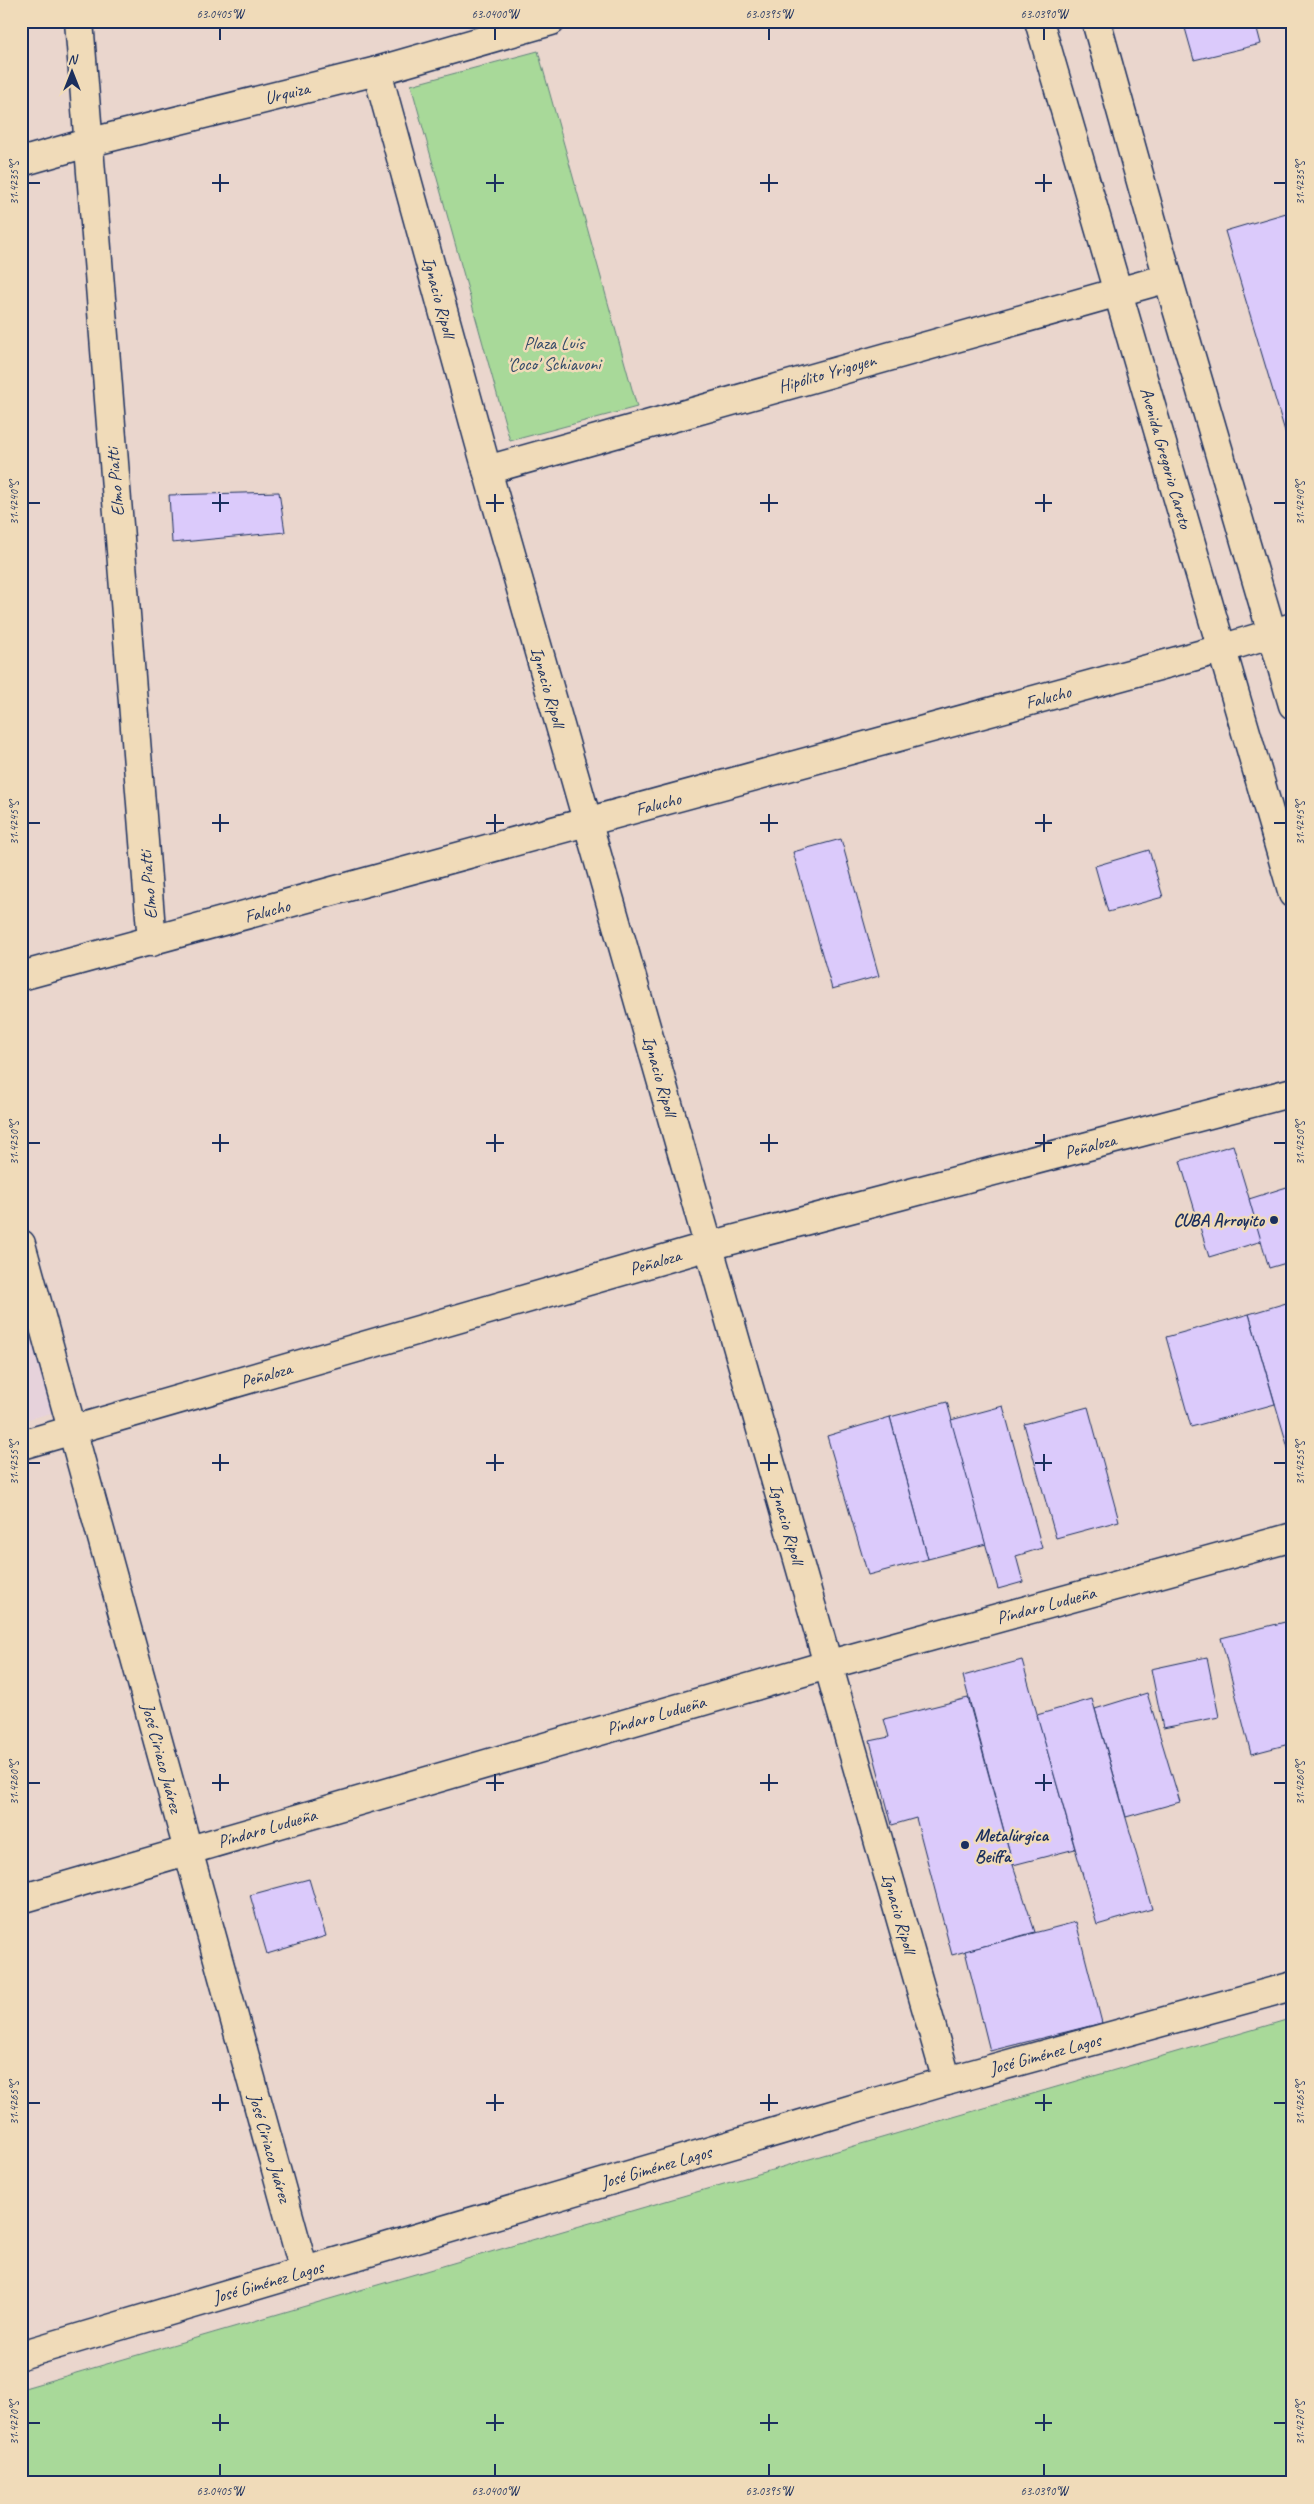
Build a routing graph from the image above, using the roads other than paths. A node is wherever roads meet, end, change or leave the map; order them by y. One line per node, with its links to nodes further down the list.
1 (79, 21): 6 (street, Elmo Piatti)
2 (551, 21): 5 (street, Urquiza)
3 (1039, 21): 9 (street, Avenida Gregorio Careto)
4 (1096, 21): 8 (street)
5 (377, 71): 6 (street, Urquiza); 10 (street, Ignacio Ripoll)
6 (87, 143): 7 (street, Urquiza); 16 (street, Elmo Piatti)
7 (21, 162)
8 (1168, 278): 9 (street, Hipólito Yrigoyen); 11 (street)
9 (1118, 290): 10 (street, Hipólito Yrigoyen); 12 (street, Avenida Gregorio Careto)
10 (487, 470): 14 (street, Ignacio Ripoll)
11 (1283, 630): 12 (street, Falucho); 13 (street)
12 (1221, 650): 14 (street, Falucho); 15 (street, Avenida Gregorio Careto)
13 (1293, 705)
14 (587, 823): 16 (street, Falucho); 20 (street, Ignacio Ripoll)
15 (1293, 894)
16 (152, 942): 17 (street, Falucho)
17 (21, 976)
18 (1293, 1092): 20 (street, Peñaloza)
19 (21, 1244): 21 (street, José Ciriaco Juárez)
20 (709, 1246): 21 (street, Peñaloza); 24 (street, Ignacio Ripoll)
21 (72, 1431): 22 (street, Peñaloza); 25 (street, José Ciriaco Juárez)
22 (21, 1445)
23 (1293, 1537): 24 (street, Píndaro Ludueña)
24 (827, 1665): 25 (street, Píndaro Ludueña); 28 (street, Ignacio Ripoll)
25 (188, 1852): 26 (street, Píndaro Ludueña); 29 (street, José Ciriaco Juárez)
26 (21, 1899)
27 (1293, 1986): 28 (street, José Giménez Lagos)
28 (947, 2081): 29 (street, José Giménez Lagos)
29 (304, 2271): 30 (street, José Giménez Lagos)
30 (21, 2355)

